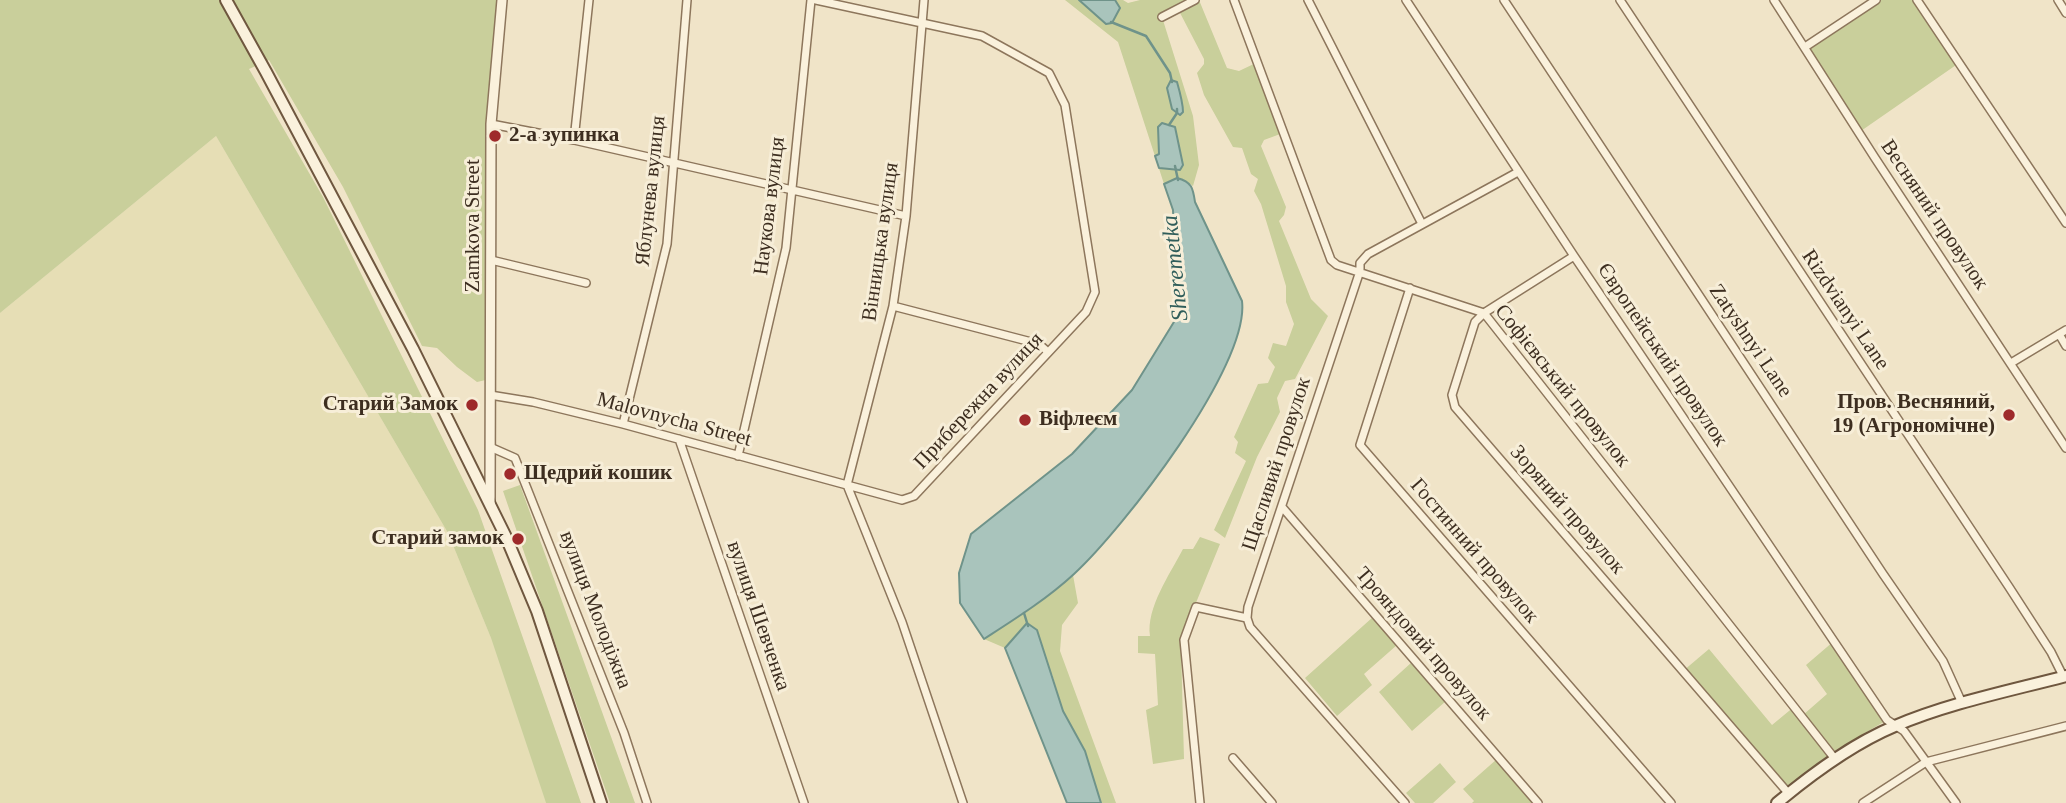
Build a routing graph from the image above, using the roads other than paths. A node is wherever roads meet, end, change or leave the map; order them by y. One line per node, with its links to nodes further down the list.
1 (226, 0): 47 (main road)
2 (502, 0): 21 (street, Zamkova Street)
3 (589, 0): 22 (street)
4 (687, 0): 23 (street, Яблунева вулиця)
5 (813, 0): 19 (street, Прибережна вулиця); 25 (street, Наукова вулиця)
6 (924, 0): 19 (street, Вінницька вулиця)
7 (1195, 0): 18 (street)
8 (1234, 0): 31 (street, Софієвський провулок)
9 (1308, 0): 28 (street)
10 (1406, 0): 24 (street, Європейський провулок)
11 (1504, 0): 51 (street, Zatyshnyi Lane)
12 (1620, 0): 50 (street, Rizdvianyi Lane)
13 (1774, 0): 20 (street, Весняний провулок)
14 (1876, 0): 20 (street)
15 (1917, 0): 27 (street)
16 (2058, 0): 17 (street)
17 (2066, 12)
18 (1162, 17)
19 (922, 24): 26 (street, Вінницька вулиця); 38 (street, Прибережна вулиця)
20 (1805, 47): 39 (street, Весняний провулок)
21 (491, 124): 22 (street); 30 (street, Zamkova Street)
22 (575, 140): 23 (street)
23 (673, 162): 25 (street); 41 (street, Яблунева вулиця)
24 (1518, 172): 28 (street, Щасливий провулок); 29 (street, Європейський провулок)
25 (791, 190): 26 (street); 45 (street, Наукова вулиця)
26 (906, 216): 34 (street, Вінницька вулиця)
27 (2066, 223)
28 (1422, 224): 31 (street, Щасливий провулок)
29 (1574, 256): 35 (street); 52 (street, Європейський провулок)
30 (491, 260): 32 (street); 40 (street, Zamkova Street)
31 (1360, 271): 33 (street, Софієвський провулок); 48 (street, Щасливий провулок)
32 (586, 283)
33 (1410, 288): 35 (street, Софієвський провулок); 66 (street, Гостинний провулок)
34 (894, 306): 38 (street); 46 (street, Вінницька вулиця)
35 (1484, 313): 55 (street, Софієвський провулок); 57 (street, Зоряний провулок)
36 (2062, 332): 37 (street); 39 (street)
37 (2066, 346)
38 (1048, 352): 46 (street, Прибережна вулиця)
39 (2011, 363): 43 (street, Весняний провулок)
40 (490, 395): 41 (street, Malovnycha Street); 44 (street, Zamkova Street)
41 (623, 424): 42 (street, Malovnycha Street)
42 (679, 439): 45 (street, Malovnycha Street); 60 (street, вулиця Шевченка)
43 (2066, 448)
44 (490, 450): 47 (street, Zamkova Street); 59 (street, вулиця Молодіжна)
45 (738, 456): 46 (street, Malovnycha Street)
46 (847, 485): 61 (street)
47 (490, 503): 58 (main road)
48 (1282, 507): 49 (street, Щасливий провулок); 65 (street, Трояндовий провулок)
49 (1247, 618): 62 (street); 64 (street)
50 (2065, 676): 51 (main road)
51 (1962, 704): 52 (main road)
52 (1894, 726): 55 (main road); 56 (street, Європейський провулок)
53 (2066, 726): 56 (street)
54 (1233, 758): 63 (street)
55 (1835, 758): 57 (main road)
56 (1926, 762): 68 (street); 69 (street, Європейський провулок)
57 (1788, 794): 67 (main road)
58 (601, 803)
59 (647, 803)
60 (804, 803)
61 (963, 803)
62 (1200, 803)
63 (1272, 803)
64 (1405, 803)
65 (1538, 803)
66 (1671, 803)
67 (1777, 803)
68 (1863, 803)
69 (1956, 803)

